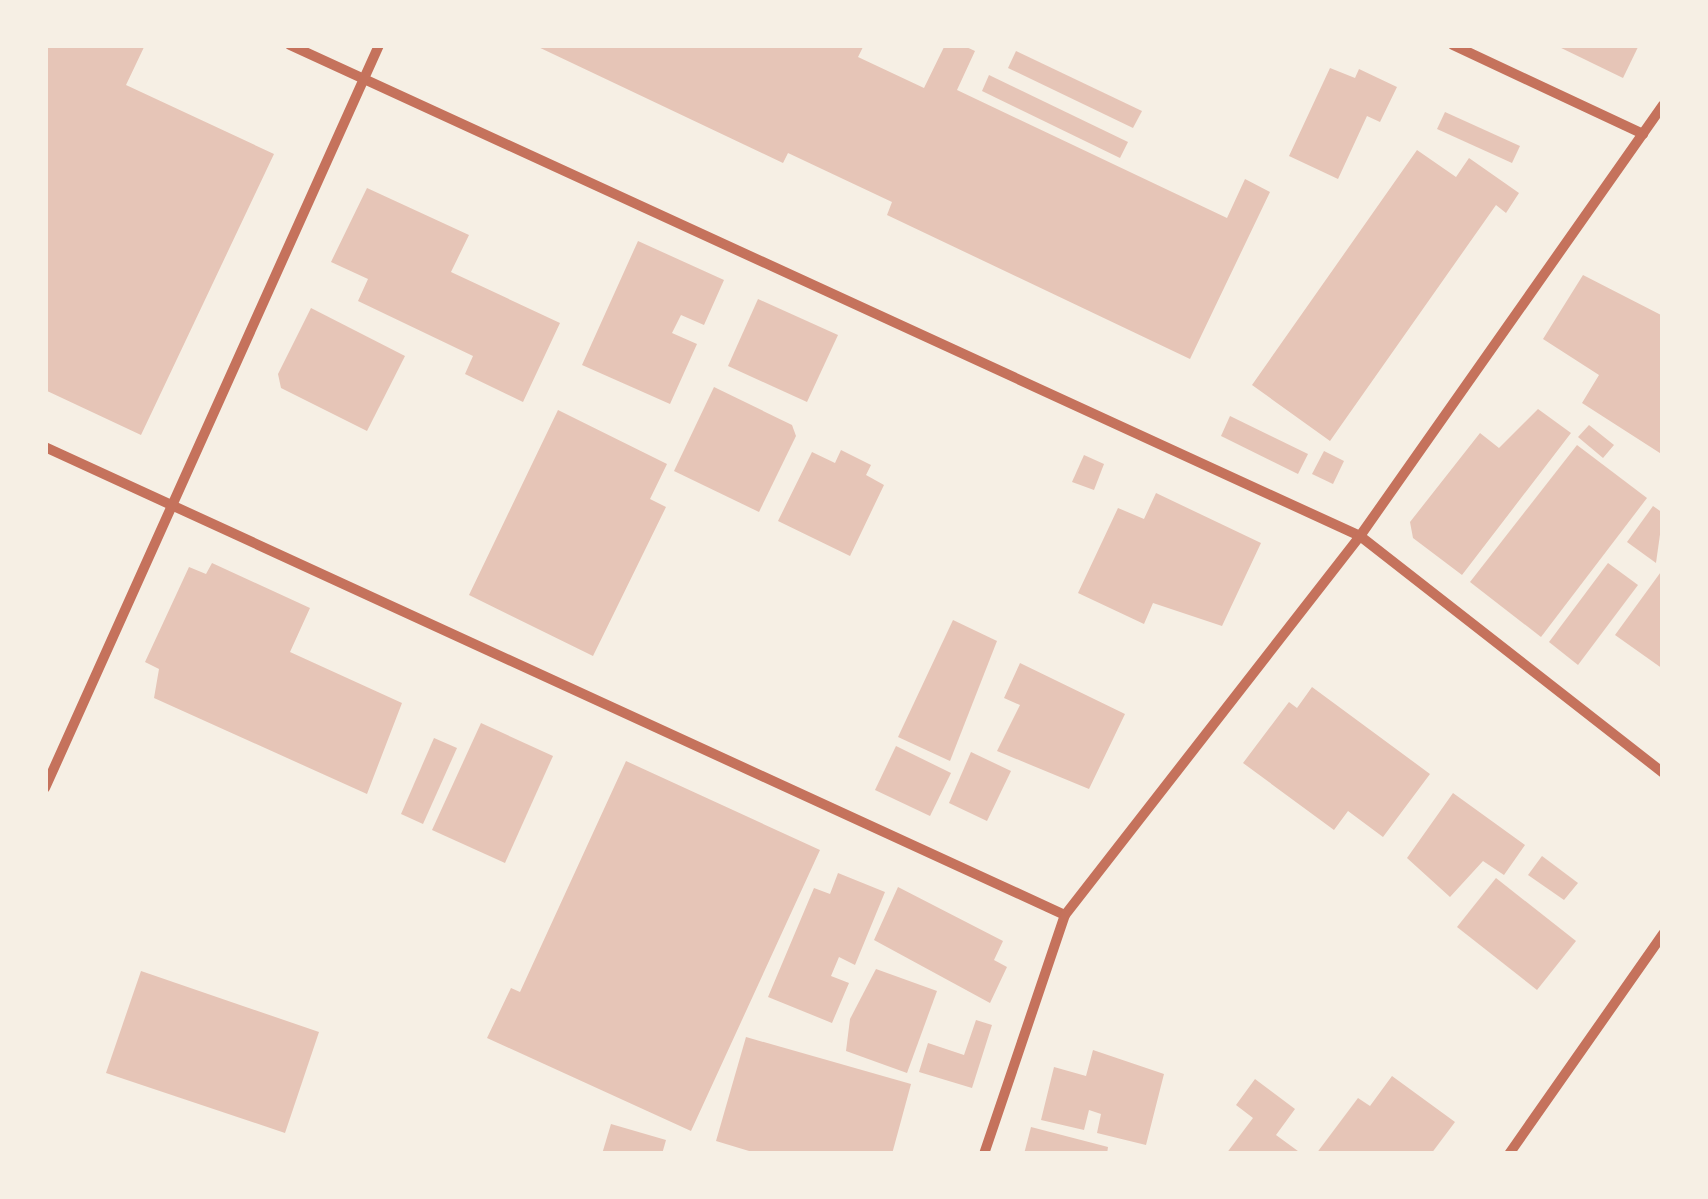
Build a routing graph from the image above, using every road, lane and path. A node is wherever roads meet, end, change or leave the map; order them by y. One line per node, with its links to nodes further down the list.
1 (290, 45): 4 (street)
2 (379, 45): 4 (street)
3 (1453, 45): 6 (street)
4 (362, 80): 8 (street); 9 (street)
5 (1663, 105): 6 (street)
6 (1644, 134): 9 (street)
7 (45, 448): 8 (street)
8 (176, 510): 11 (street); 12 (street)
9 (1360, 536): 10 (street); 12 (street)
10 (1663, 773)
11 (45, 788)
12 (1065, 915): 14 (street)
13 (1663, 934): 15 (street)
14 (984, 1154)
15 (1509, 1154)

